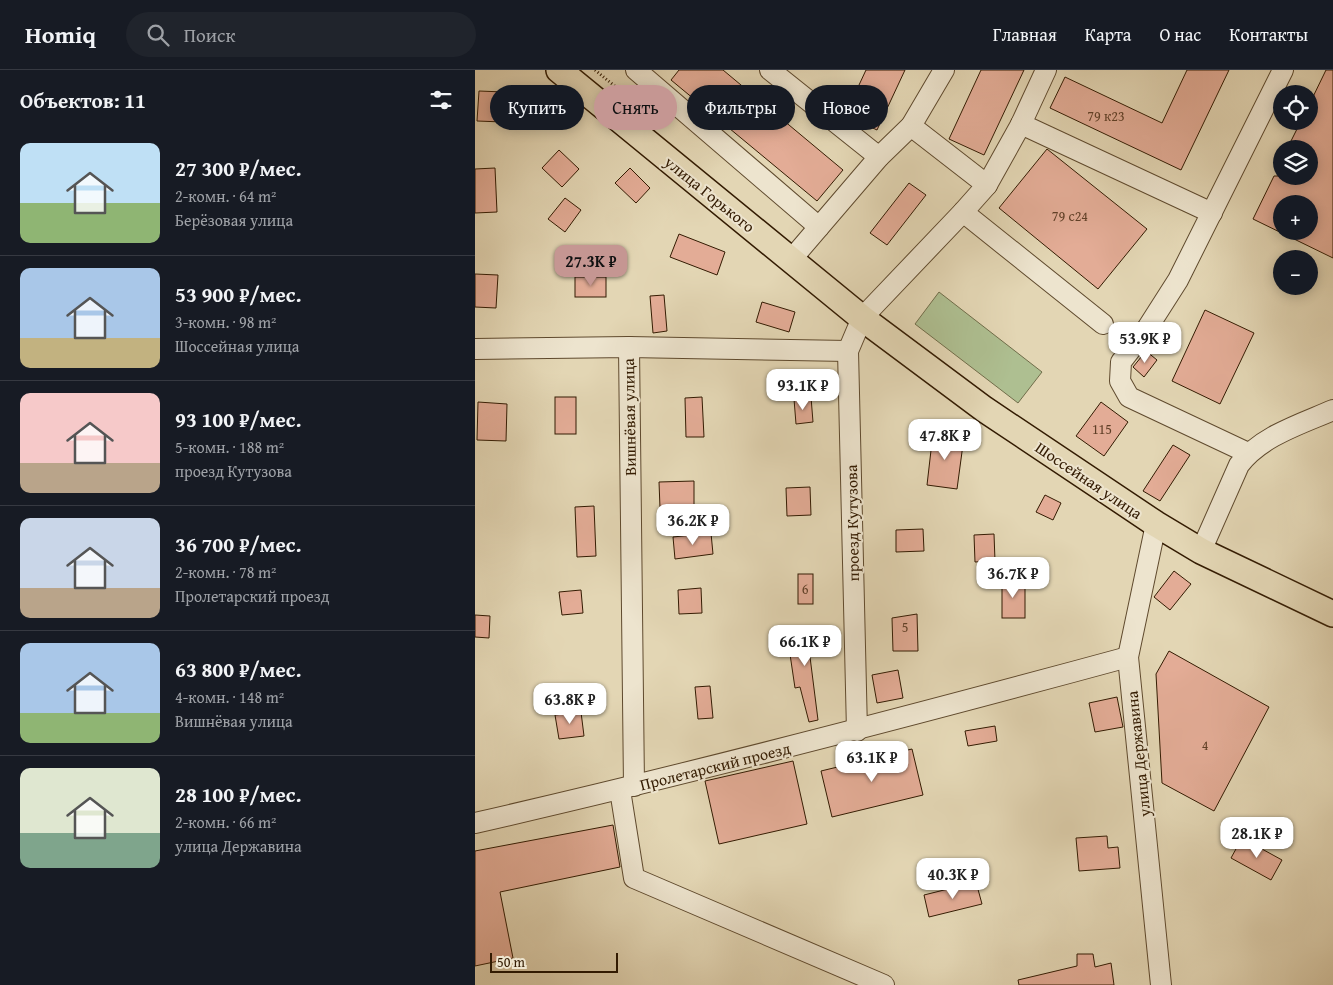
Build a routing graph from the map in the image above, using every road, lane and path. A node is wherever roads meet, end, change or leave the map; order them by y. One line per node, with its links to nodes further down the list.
1 (636, 70): 13 (street)
2 (770, 70): 9 (street)
3 (944, 70): 8 (street)
4 (1046, 70): 7 (street)
5 (1283, 70): 12 (street)
6 (571, 74): 14 (main road, улица Горького)
7 (1021, 124): 10 (street); 12 (street)
8 (911, 126): 9 (street); 10 (street)
9 (879, 157): 13 (street)
10 (987, 184): 11 (street)
11 (963, 212): 15 (street); 16 (street)
12 (1212, 213): 21 (street)
13 (819, 228): 14 (street)
14 (790, 261): 15 (main road, улица Горького)
15 (862, 318): 19 (street, проезд Кутузова); 22 (main road, Шоссейная улица)
16 (1103, 324)
17 (629, 347): 18 (street); 19 (street); 27 (street, Вишнёвая улица)
18 (475, 349)
19 (849, 351): 26 (street, проезд Кутузова)
20 (1333, 410): 21 (street)
21 (1248, 453): 23 (street)
22 (1156, 524): 23 (main road, Шоссейная улица); 25 (street, улица Державина)
23 (1201, 550): 24 (main road, Шоссейная улица)
24 (1333, 614)
25 (1128, 656): 26 (street, Пролетарский проезд); 30 (street, улица Державина)
26 (857, 731): 27 (street, Пролетарский проезд)
27 (627, 788): 28 (street, Пролетарский проезд); 29 (street, Вишнёвая улица)
28 (475, 823)
29 (884, 985)
30 (1161, 985)

